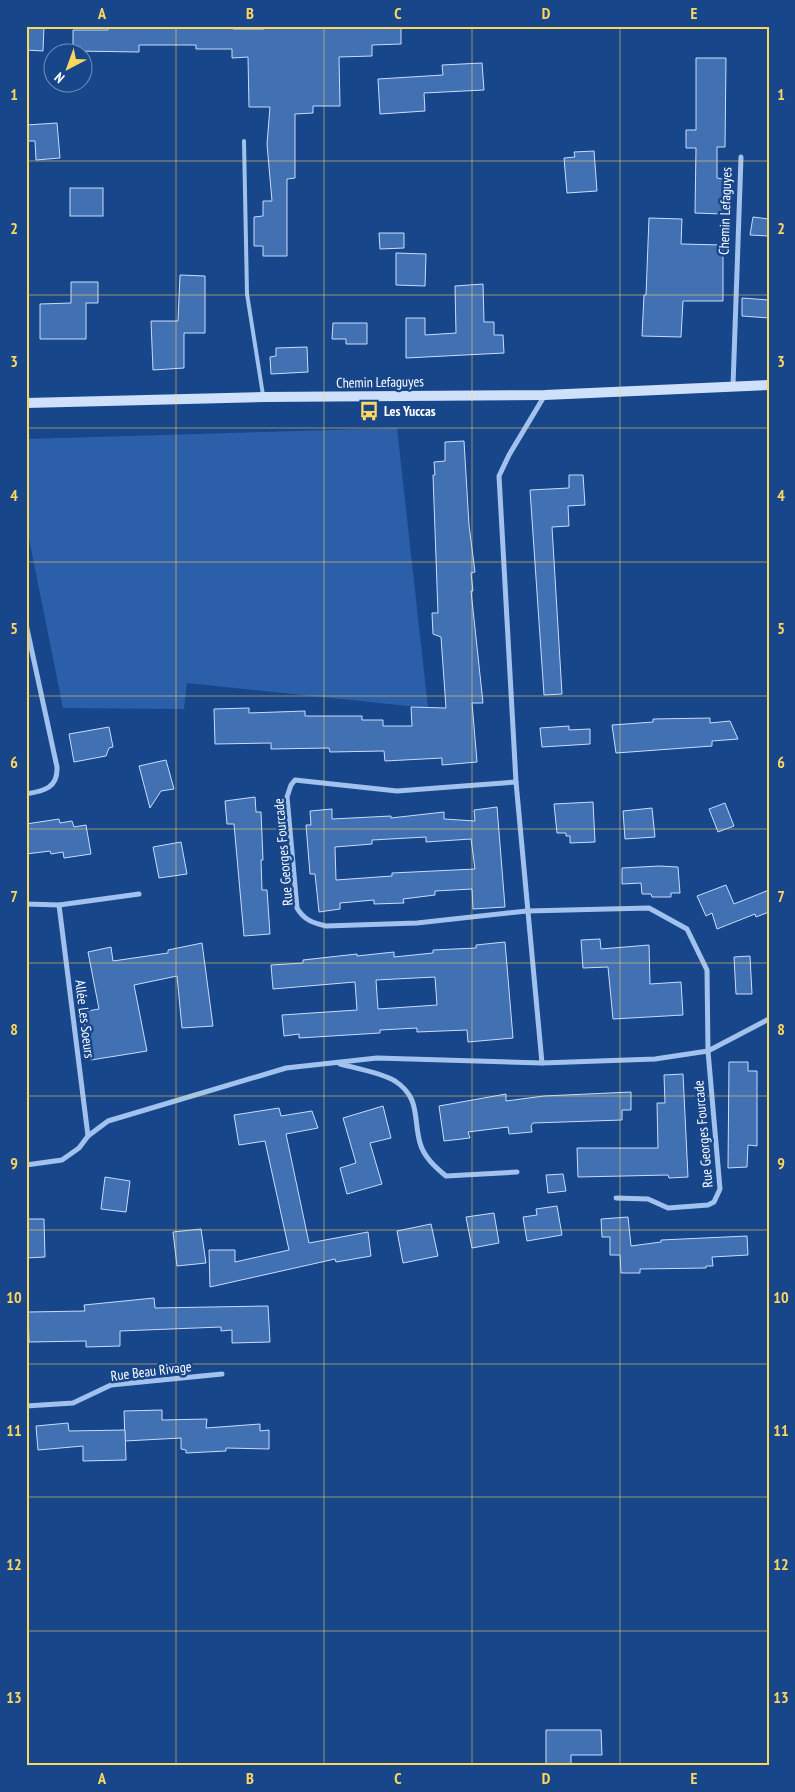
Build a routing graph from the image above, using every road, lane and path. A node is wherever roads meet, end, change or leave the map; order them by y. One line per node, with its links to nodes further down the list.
1 (244, 141): 6 (lane)
2 (741, 157): 4 (street, Chemin Lefaguyes)
3 (769, 384): 4 (main road, Chemin Lefaguyes)
4 (733, 386): 5 (main road, Chemin Lefaguyes)
5 (545, 395): 6 (main road, Chemin Lefaguyes); 9 (street)
6 (263, 397): 7 (main road, Chemin Lefaguyes)
7 (26, 403)
8 (26, 624): 10 (street)
9 (516, 782): 14 (street); 14 (street, Rue Georges Fourcade)
10 (26, 794)
11 (139, 894): 13 (street)
12 (26, 904): 13 (street)
13 (59, 905): 19 (street, Allée Les Soeurs)
14 (527, 911): 16 (street, Rue Georges Fourcade); 18 (street)
15 (769, 1020): 16 (street)
16 (708, 1051): 18 (street); 22 (street, Rue Georges Fourcade)
17 (337, 1063): 18 (street); 19 (street); 21 (street)
18 (542, 1063)
19 (88, 1136): 20 (street)
20 (26, 1165)
21 (517, 1172)
22 (616, 1198)
23 (222, 1374): 24 (street, Rue Beau Rivage)
24 (26, 1406)

